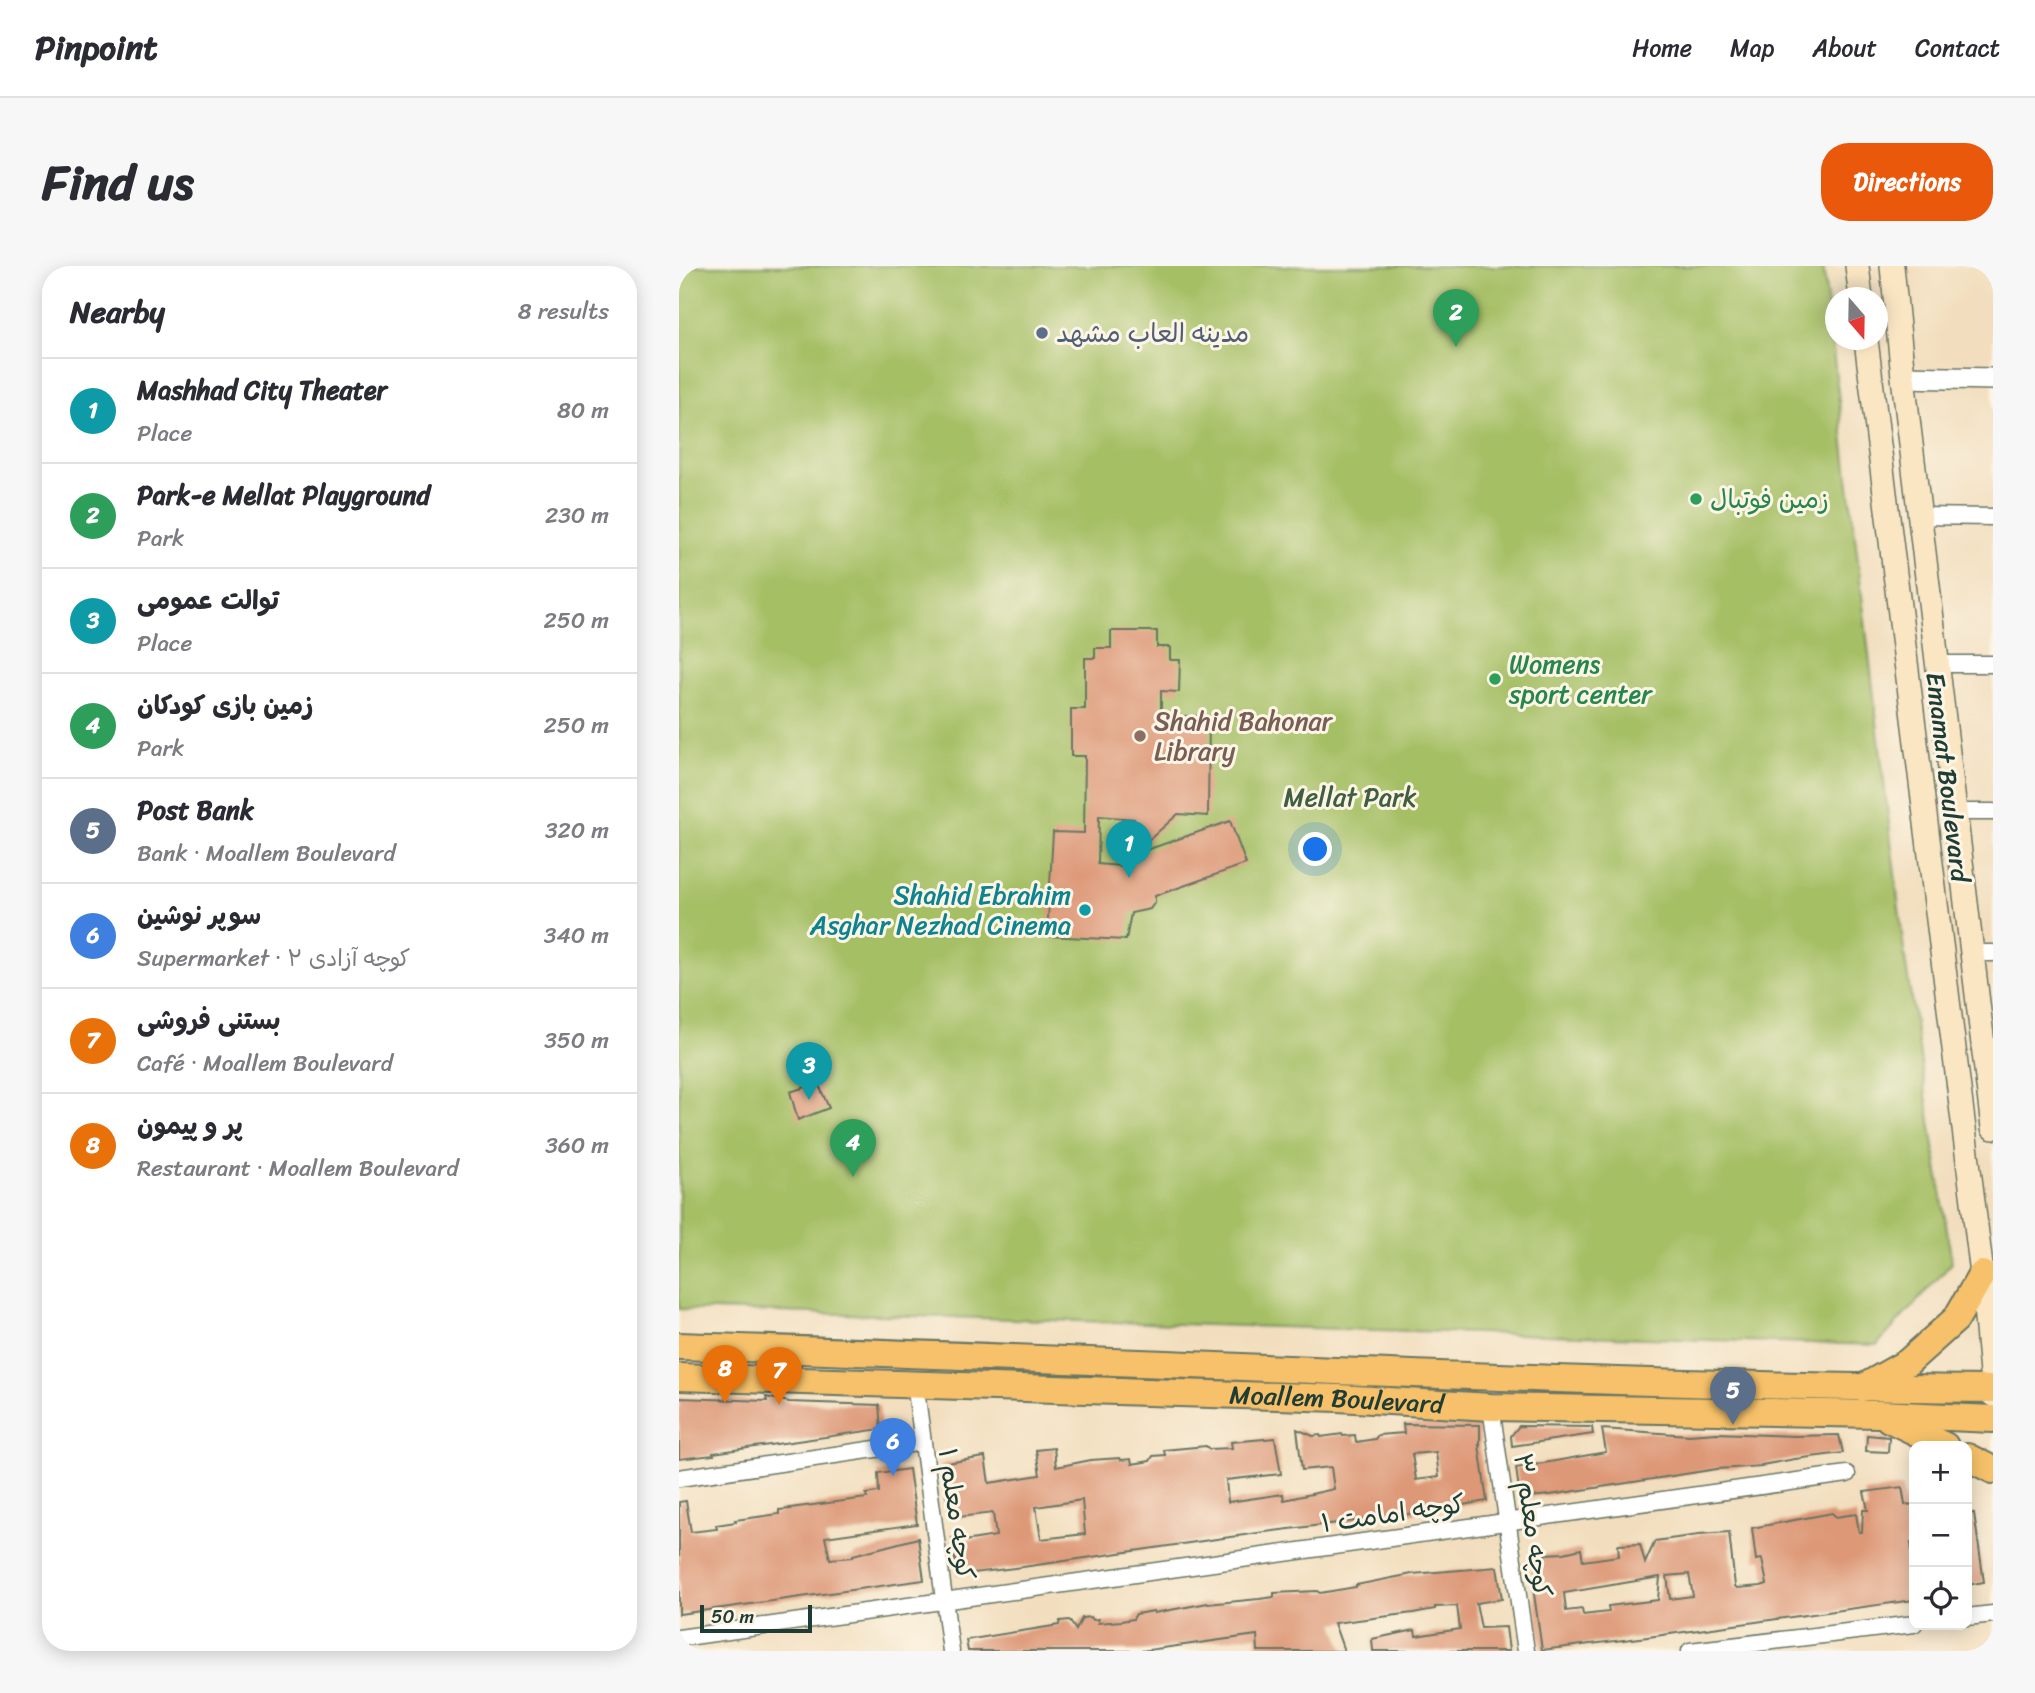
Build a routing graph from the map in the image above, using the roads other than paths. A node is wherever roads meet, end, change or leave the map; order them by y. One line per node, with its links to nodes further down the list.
1 (1857, 266): 3 (main road)
2 (1892, 266): 5 (main road, Emamat Boulevard)
3 (1860, 287)
4 (1867, 350): 16 (main road, Emamat Boulevard)
5 (1903, 377): 6 (street); 7 (main road, Emamat Boulevard)
6 (1993, 379)
7 (1919, 516): 8 (street); 9 (main road, Emamat Boulevard)
8 (1993, 517)
9 (1938, 664): 10 (street); 11 (main road, Emamat Boulevard)
10 (1993, 664)
11 (1956, 812): 12 (street); 13 (main road, Emamat Boulevard)
12 (1993, 812)
13 (1983, 953): 14 (main road, Emamat Boulevard)
14 (1992, 1103): 15 (main road, Emamat Boulevard)
15 (1993, 1128)
16 (1982, 1274): 21 (main road); 22 (main road, Emamat Boulevard)
17 (679, 1346): 18 (main road, Moallem Boulevard)
18 (1492, 1376): 21 (main road, Moallem Boulevard); 23 (main road)
19 (679, 1377): 20 (main road, Moallem Boulevard)
20 (915, 1383): 23 (main road, Moallem Boulevard); 27 (street, کوچه معلم ۱)
21 (1860, 1389): 22 (main road, Moallem Boulevard)
22 (1993, 1391)
23 (1492, 1407): 24 (main road, Moallem Boulevard); 32 (street, کوچه معلم ۳)
24 (1878, 1414): 25 (main road, Moallem Boulevard); 26 (main road)
25 (1993, 1419)
26 (1935, 1441)
27 (923, 1442): 31 (street); 33 (street, کوچه معلم ۱)
28 (1972, 1459): 29 (main road)
29 (1993, 1469)
30 (1847, 1474): 32 (street, کوچه امامت ۱)
31 (679, 1478)
32 (1508, 1522): 33 (street, کوچه امامت ۱); 39 (street, کوچه معلم ۳)
33 (944, 1601): 37 (street, کوچه امامت ۱); 38 (street, کوچه معلم ۱)
34 (1993, 1614): 35 (street)
35 (1972, 1616)
36 (1909, 1625): 40 (street)
37 (679, 1638)
38 (951, 1651)
39 (1526, 1651)
40 (1690, 1651)

